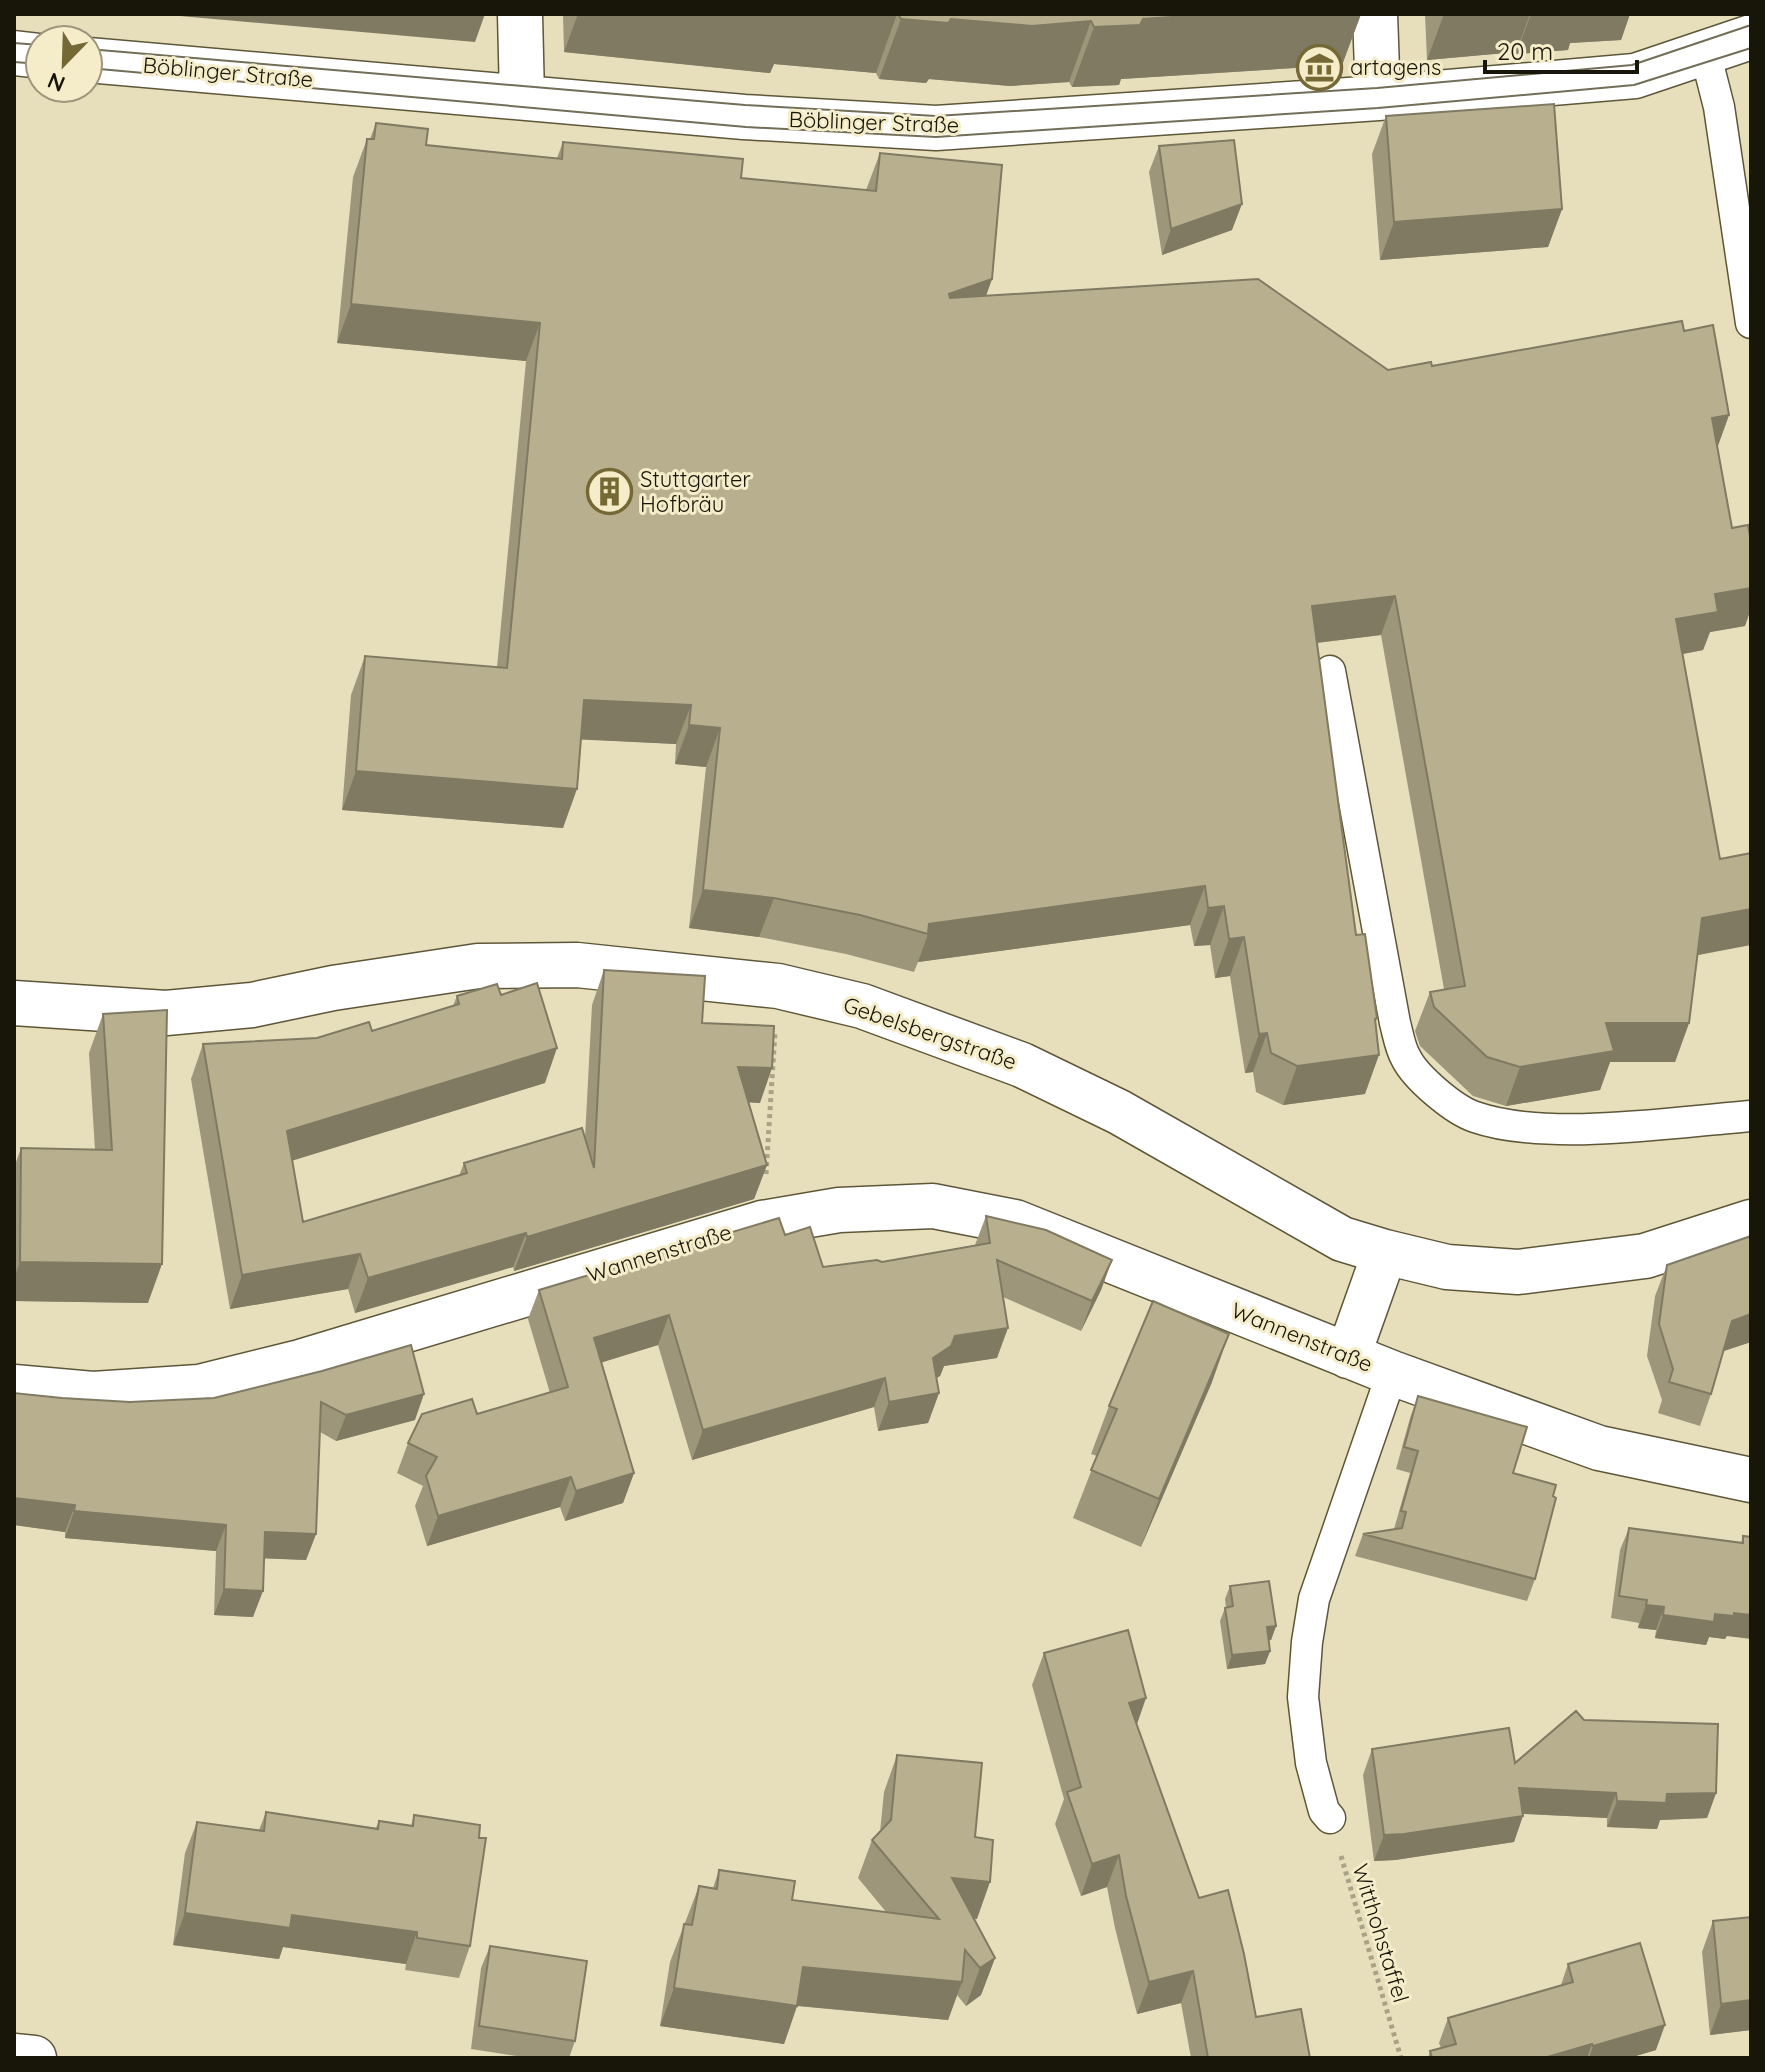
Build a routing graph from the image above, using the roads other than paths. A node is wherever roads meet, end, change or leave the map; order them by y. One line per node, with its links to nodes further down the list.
1 (520, 14): 6 (street)
2 (1375, 14): 7 (street)
3 (1751, 37): 4 (street, Böblinger Straße)
4 (1705, 52): 7 (street, Böblinger Straße); 8 (lane)
5 (104, 61): 6 (street, Böblinger Straße)
6 (522, 97): 7 (street, Böblinger Straße)
7 (1378, 98)
8 (1751, 323)
9 (1330, 671): 11 (lane)
10 (14, 1003): 13 (street, Gebelsbergstraße)
11 (1751, 1116)
12 (1751, 1222): 13 (street, Gebelsbergstraße)
13 (1385, 1252): 14 (street)
14 (1348, 1356): 15 (street, Wannenstraße); 16 (street, Wannenstraße)
15 (1392, 1373): 17 (street, Wannenstraße); 18 (lane)
16 (14, 1387)
17 (1751, 1480)
18 (1330, 1818)
19 (14, 2056): 20 (street)
20 (34, 2058)

